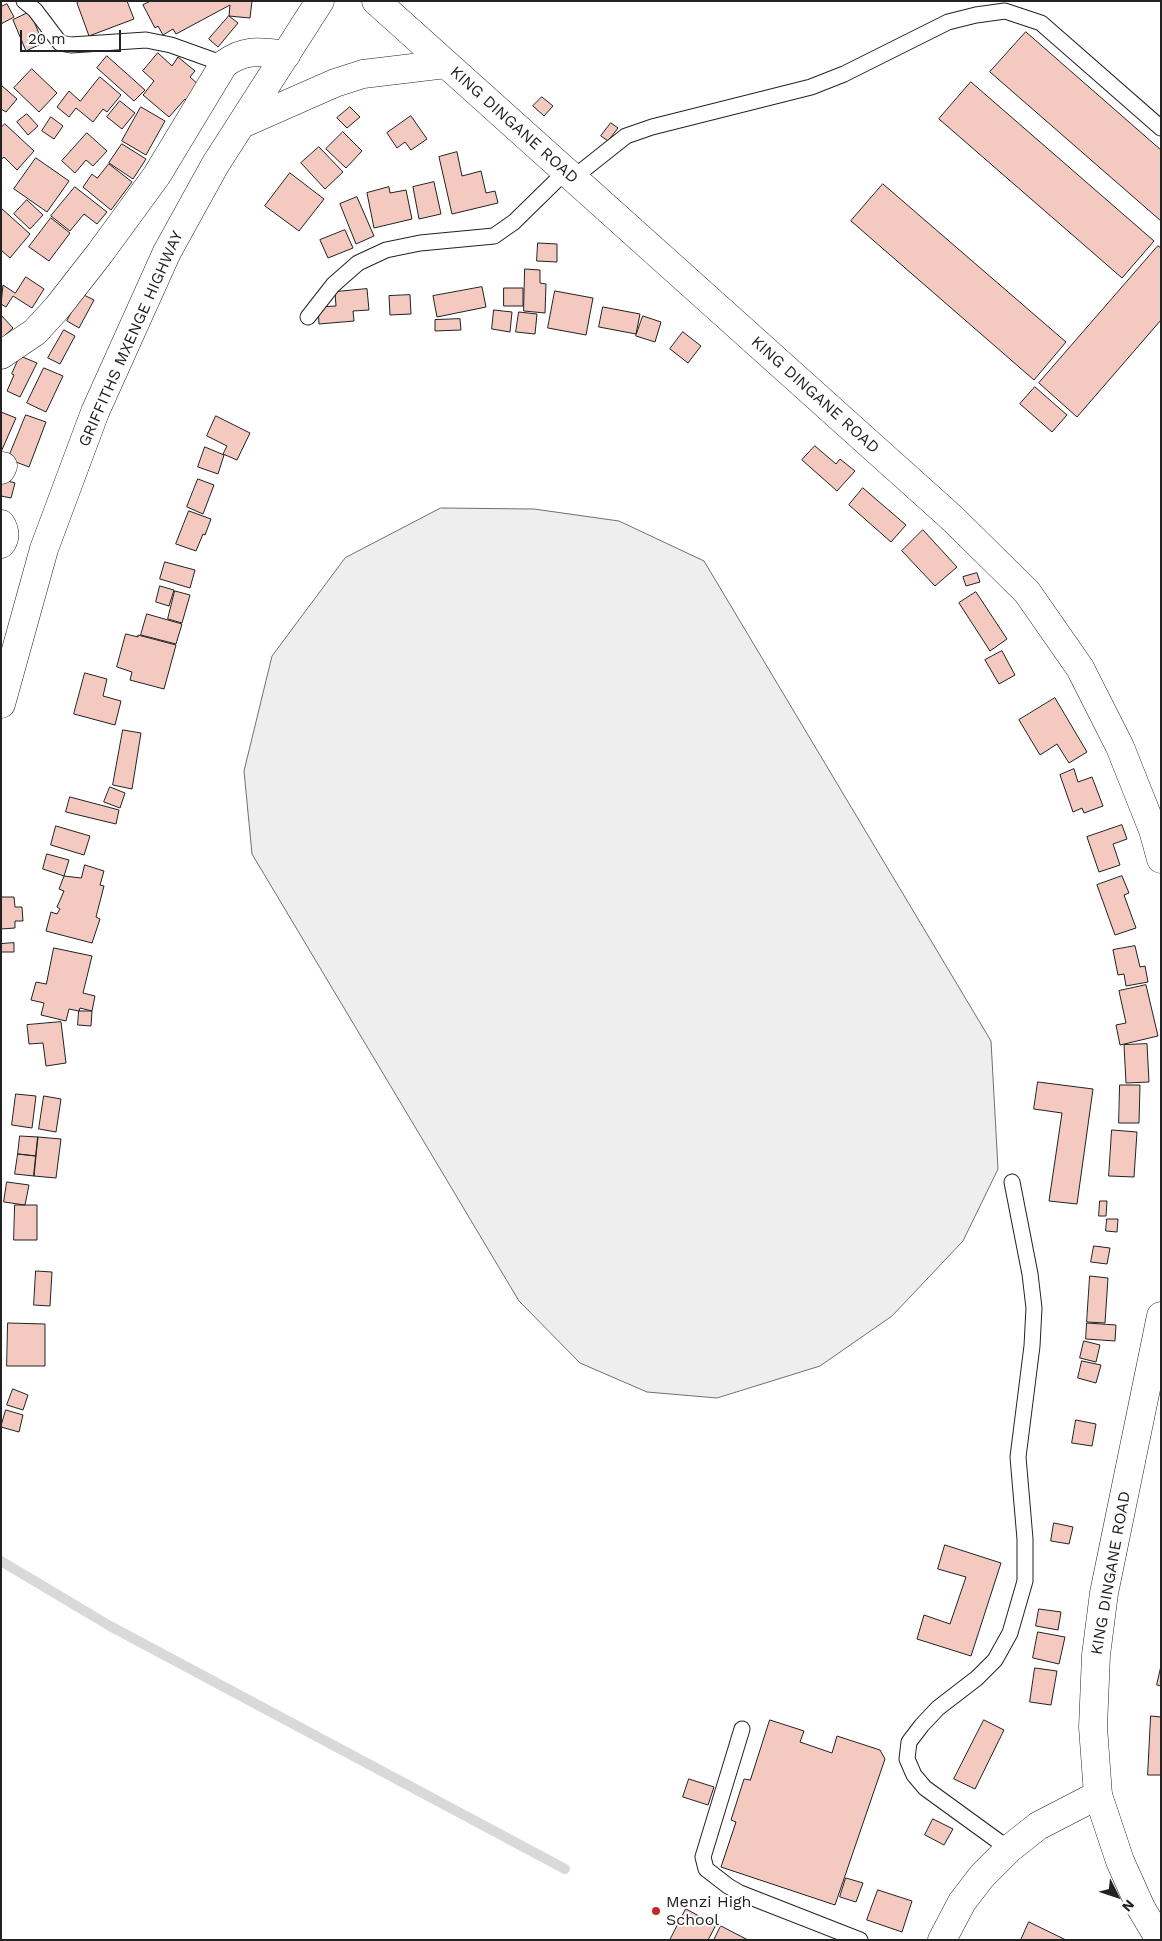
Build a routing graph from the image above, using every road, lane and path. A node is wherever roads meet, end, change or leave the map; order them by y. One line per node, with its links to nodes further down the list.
1 (24, 1): 5 (lane)
2 (320, 1): 4 (street, GRIFFITHS MXENGE HIGHWAY)
3 (376, 1): 6 (street, KING DINGANE ROAD)
4 (286, 55): 5 (street); 7 (street, GRIFFITHS MXENGE HIGHWAY)
5 (224, 64): 11 (street)
6 (446, 64): 7 (street); 9 (street, KING DINGANE ROAD)
7 (242, 124): 14 (street, GRIFFITHS MXENGE HIGHWAY)
8 (1161, 128): 9 (lane)
9 (569, 175): 10 (lane); 15 (street, KING DINGANE ROAD)
10 (308, 317)
11 (1, 355)
12 (1, 524): 13 (street)
13 (1, 544)
14 (1, 704)
15 (1157, 827): 16 (street, KING DINGANE ROAD)
16 (1161, 859)
17 (1012, 1182): 21 (lane)
18 (1161, 1316): 20 (street, KING DINGANE ROAD)
19 (742, 1729): 22 (lane)
20 (1098, 1795): 21 (street); 24 (street, KING DINGANE ROAD)
21 (1009, 1849): 23 (street)
22 (860, 1940)
23 (942, 1940)
24 (1160, 1940)

